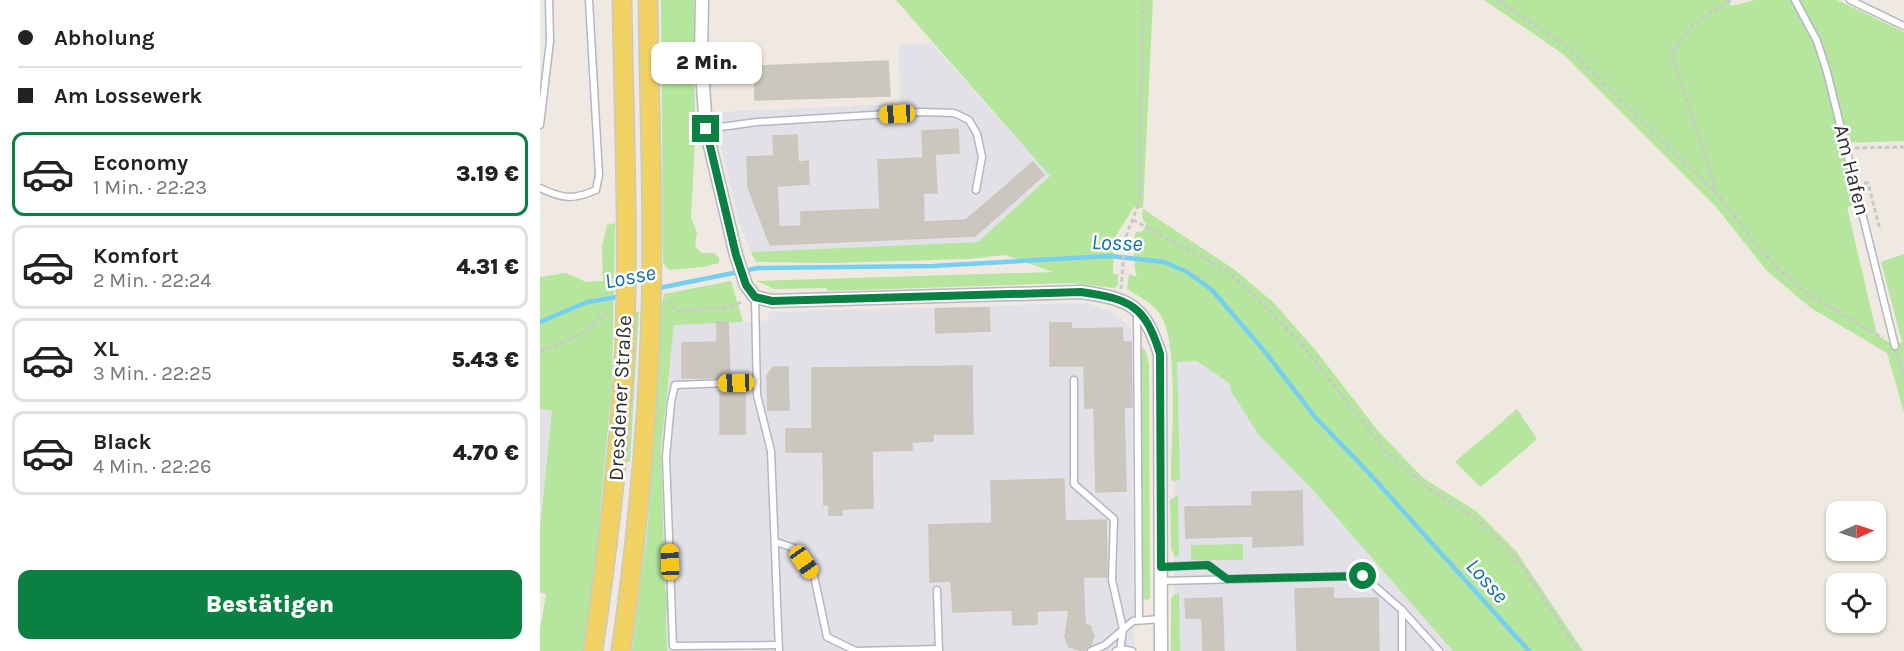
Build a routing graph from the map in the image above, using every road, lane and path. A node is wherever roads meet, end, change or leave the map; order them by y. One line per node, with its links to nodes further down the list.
1 (549, 0): 12 (lane)
2 (589, 0): 17 (lane)
3 (622, 0): 25 (main road, Dresdener Straße)
4 (648, 0): 45 (main road, Dresdener Straße)
5 (702, 0): 13 (street)
6 (1143, 0): 20 (path)
7 (1497, 0): 19 (path)
8 (1731, 0): 19 (path)
9 (1795, 0): 15 (lane, Am Hafen)
10 (1850, 0): 11 (lane)
11 (1904, 26)
12 (540, 125)
13 (706, 129): 18 (lane); 24 (street)
14 (1904, 147): 15 (path)
15 (1847, 148): 16 (lane, Am Hafen)
16 (1856, 183): 21 (path); 27 (lane, Am Hafen)
17 (540, 188)
18 (976, 190)
19 (1717, 194): 27 (path)
20 (1133, 220): 22 (path); 51 (path)
21 (1880, 230)
22 (1124, 274)
23 (666, 297): 24 (path)
24 (755, 297): 26 (street); 31 (lane)
25 (618, 310): 28 (path); 44 (main road, Dresdener Straße)
26 (1137, 310): 33 (street); 38 (lane)
27 (1895, 346): 29 (path)
28 (540, 352)
29 (1904, 377)
30 (1074, 380): 40 (lane)
31 (757, 382): 32 (lane); 41 (lane)
32 (776, 542): 41 (lane); 42 (lane)
33 (1161, 567): 34 (lane); 35 (street)
34 (1227, 579): 35 (lane); 37 (lane)
35 (1161, 581): 39 (street)
36 (937, 590): 42 (lane)
37 (1402, 610): 49 (lane); 50 (lane)
38 (1139, 620): 39 (lane); 40 (lane)
39 (1161, 620): 48 (street)
40 (1124, 629): 43 (lane); 46 (lane)
41 (779, 648)
42 (939, 650)
43 (1119, 650): 47 (lane)
44 (593, 651)
45 (621, 651)
46 (1091, 651)
47 (1132, 651)
48 (1161, 651)
49 (1402, 651)
50 (1439, 651)
51 (1578, 651)

